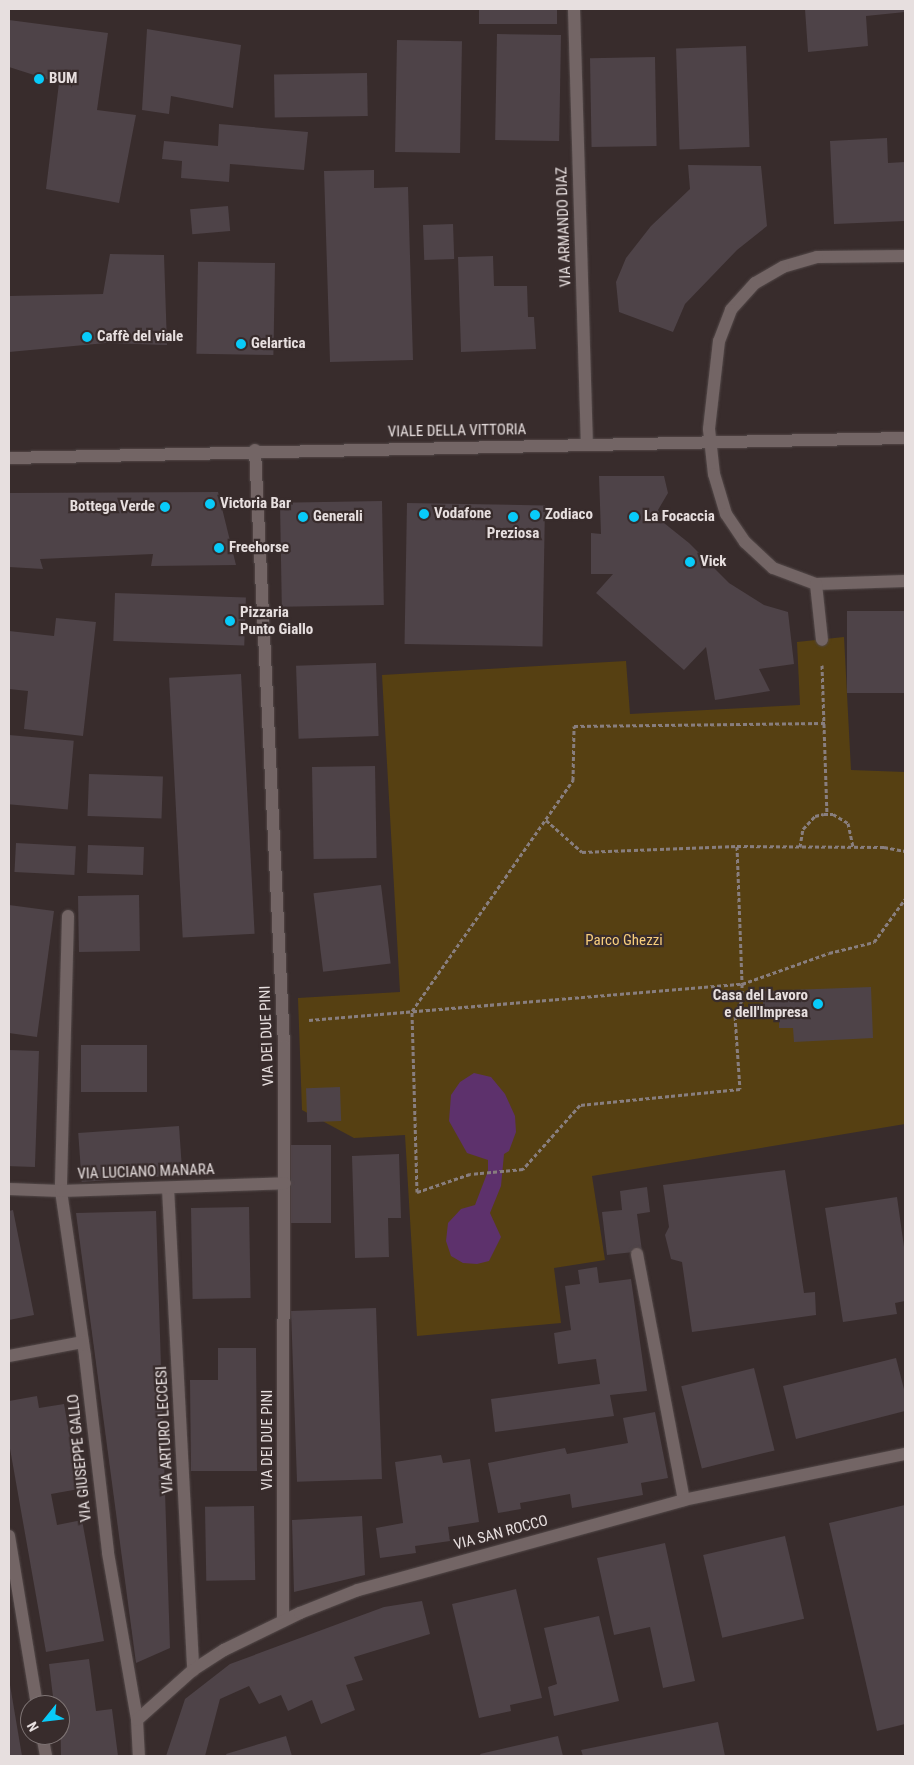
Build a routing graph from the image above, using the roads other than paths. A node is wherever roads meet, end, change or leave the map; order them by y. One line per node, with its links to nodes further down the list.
1 (574, 9): 5 (street, VIA ARMANDO DIAZ)
2 (905, 256): 4 (street)
3 (905, 438): 4 (street, VIALE DELLA VITTORIA)
4 (709, 444): 5 (street, VIALE DELLA VITTORIA); 9 (street)
5 (587, 445): 6 (street, VIALE DELLA VITTORIA)
6 (254, 450): 7 (street, VIALE DELLA VITTORIA); 12 (street, VIA DEI DUE PINI)
7 (9, 458)
8 (905, 580): 9 (street)
9 (816, 584): 10 (street)
10 (822, 640)
11 (68, 916): 15 (street, VIA GIUSEPPE GALLO)
12 (285, 1183): 13 (street, VIA LUCIANO MANARA); 22 (street, VIA DEI DUE PINI)
13 (168, 1188): 15 (street, VIA LUCIANO MANARA); 23 (street, VIA ARTURO LECCESI)
14 (9, 1189): 15 (street, VIA LUCIANO MANARA)
15 (61, 1191): 17 (street, VIA GIUSEPPE GALLO)
16 (637, 1254): 20 (street)
17 (83, 1342): 18 (street); 25 (street, VIA GIUSEPPE GALLO)
18 (9, 1356)
19 (905, 1454): 20 (street, VIA SAN ROCCO)
20 (684, 1500): 22 (street, VIA SAN ROCCO)
21 (9, 1536): 24 (street)
22 (283, 1621): 23 (street, VIA SAN ROCCO)
23 (194, 1670): 25 (street, VIA SAN ROCCO)
24 (35, 1695)
25 (137, 1720): 26 (street, VIA GIUSEPPE GALLO)
26 (139, 1756)

